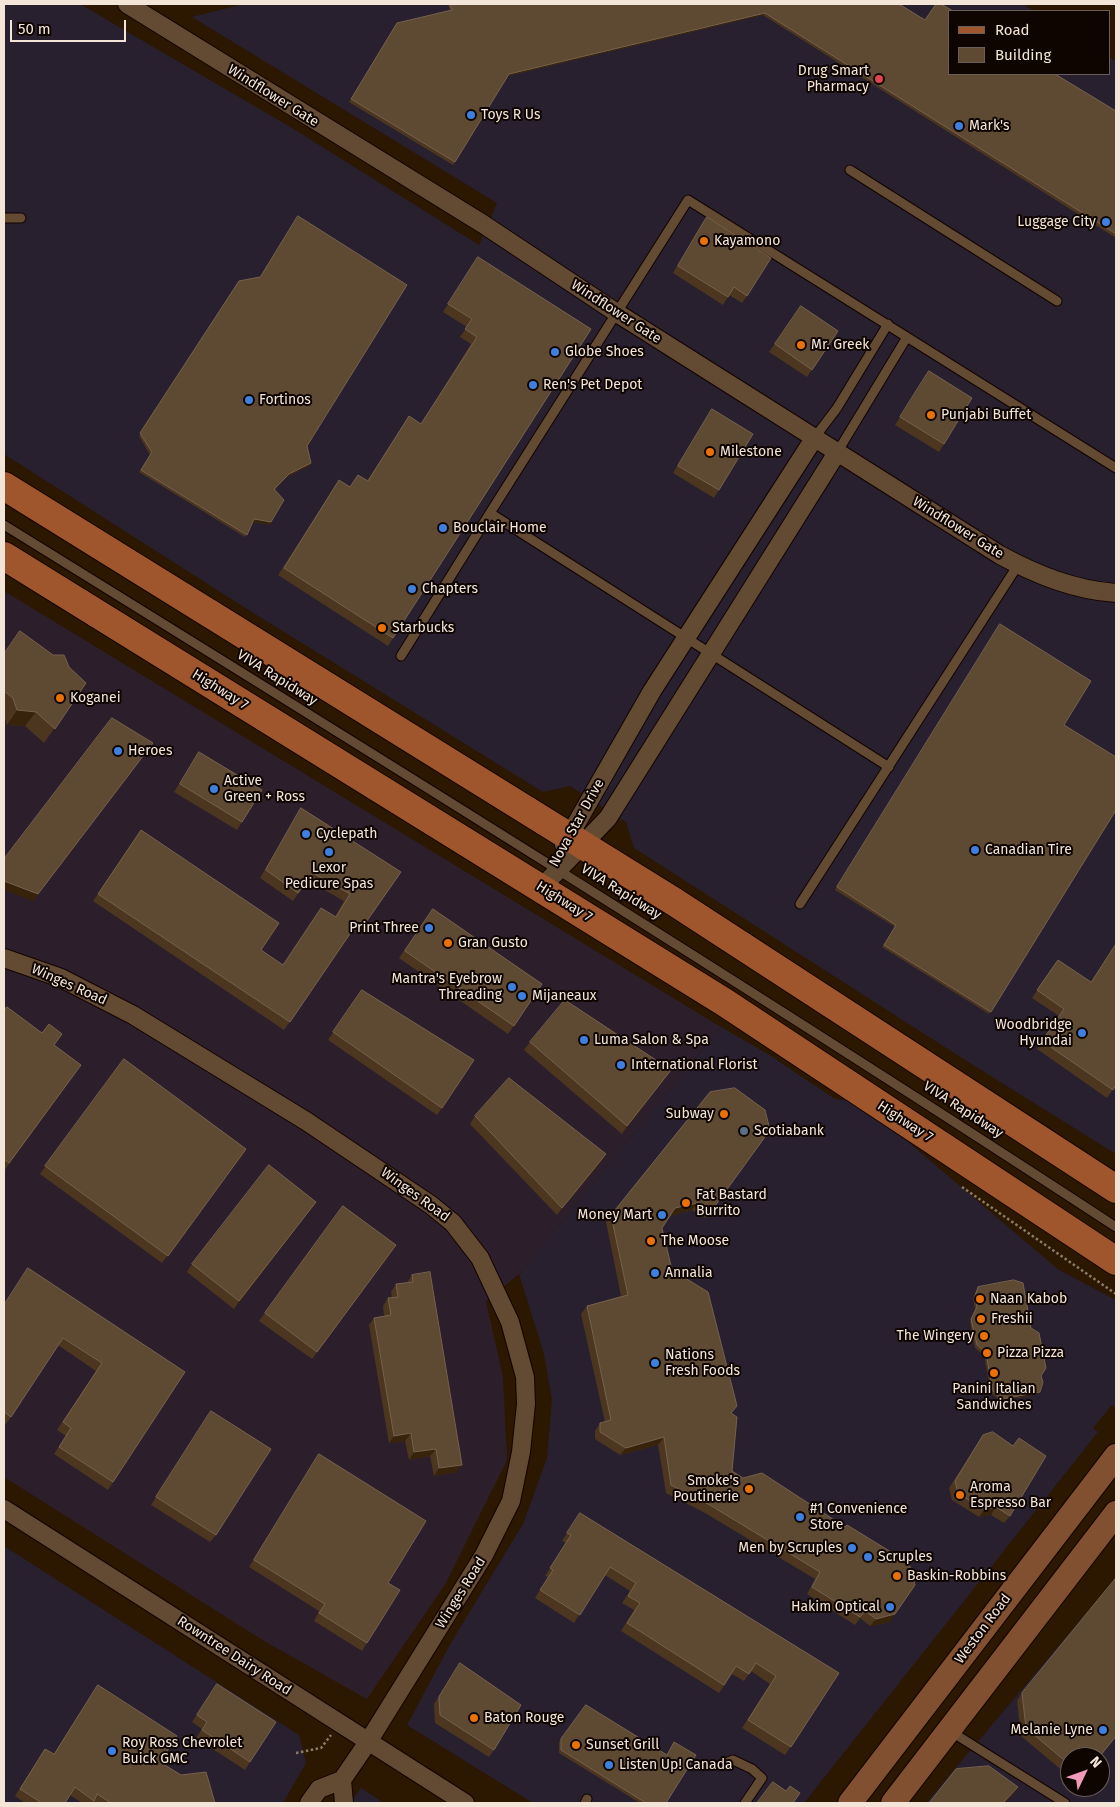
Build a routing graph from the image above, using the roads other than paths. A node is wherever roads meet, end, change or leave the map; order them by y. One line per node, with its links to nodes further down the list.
1 (127, 4): 6 (street, Windflower Gate)
2 (850, 170): 5 (lane)
3 (4, 218): 4 (lane)
4 (21, 218)
5 (1056, 301)
6 (617, 313): 7 (lane); 9 (street, Windflower Gate); 13 (lane)
7 (888, 324): 8 (lane); 9 (lane)
8 (907, 337): 10 (lane); 11 (lane)
9 (815, 437): 10 (street, Windflower Gate); 18 (street, Nova Star Drive)
10 (838, 452): 16 (street, Windflower Gate); 19 (street, Nova Star Drive)
11 (1116, 468)
12 (4, 486): 22 (main road)
13 (490, 513): 18 (lane); 20 (lane)
14 (4, 525): 23 (lane, VIVA Rapidway)
15 (4, 556): 23 (main road, Highway 7)
16 (1018, 565): 17 (street, Windflower Gate); 21 (lane)
17 (1116, 593)
18 (686, 638): 19 (lane); 22 (street, Nova Star Drive)
19 (711, 654): 21 (lane); 22 (street, Nova Star Drive)
20 (401, 656)
21 (889, 767): 24 (lane)
22 (576, 840): 23 (street, Nova Star Drive); 26 (main road)
23 (551, 874): 27 (lane, VIVA Rapidway); 28 (main road, Highway 7)
24 (800, 904)
25 (4, 958): 33 (street, Winges Road)
26 (1116, 1189)
27 (1116, 1228)
28 (1116, 1261)
29 (1116, 1456): 40 (main road, Weston Road)
30 (4, 1509): 33 (street, Rowntree Dairy Road)
31 (1116, 1513): 32 (main road)
32 (950, 1731): 41 (main road); 42 (lane)
33 (368, 1742): 35 (street, Winges Road); 38 (street, Rowntree Dairy Road)
34 (721, 1765): 39 (lane)
35 (342, 1780): 36 (street); 37 (street)
36 (309, 1803)
37 (344, 1803)
38 (466, 1803)
39 (745, 1803)
40 (850, 1803)
41 (893, 1803)
42 (1065, 1803)

